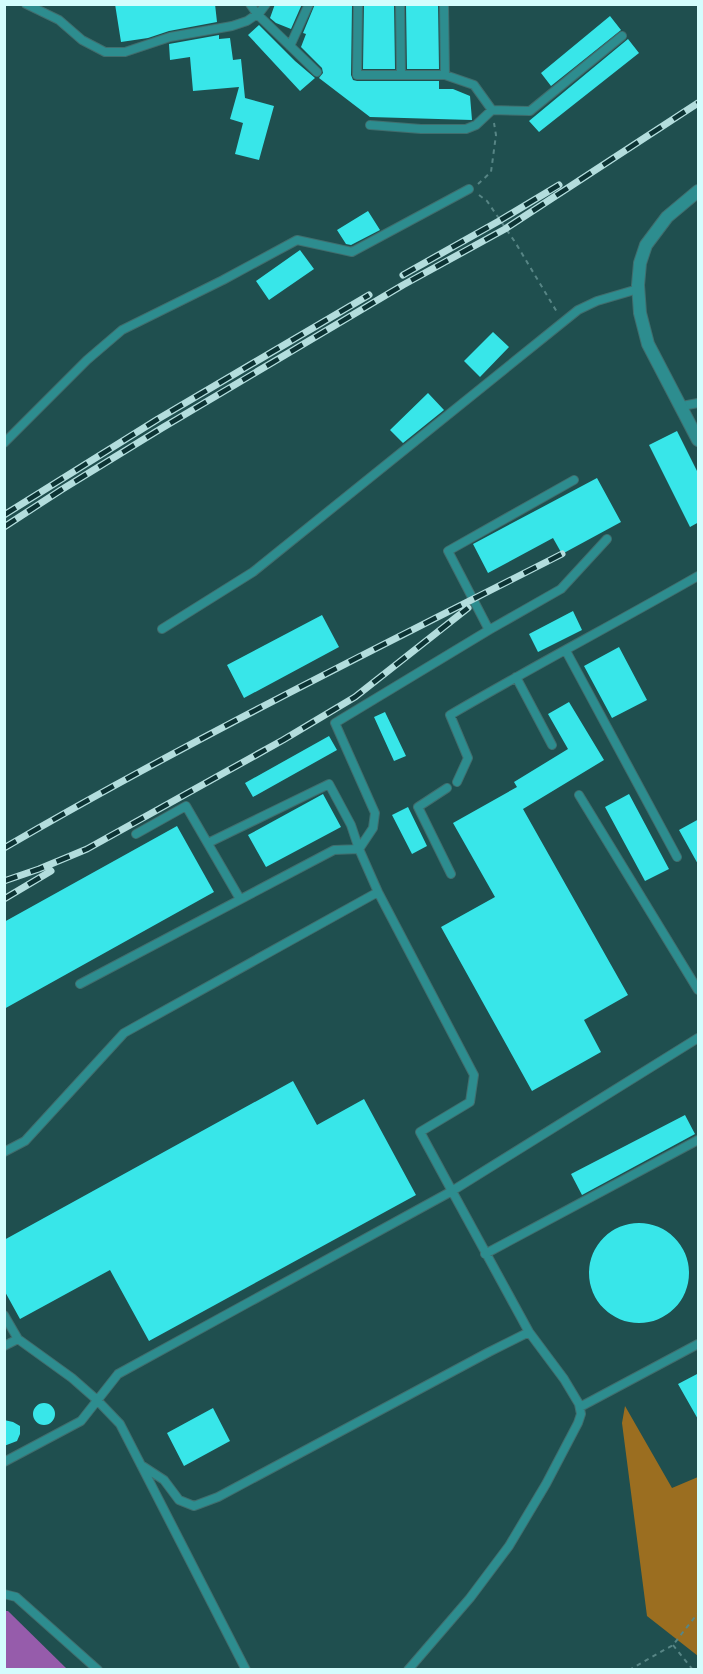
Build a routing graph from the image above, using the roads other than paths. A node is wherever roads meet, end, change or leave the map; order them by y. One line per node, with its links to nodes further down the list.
1 (26, 4): 8 (lane)
2 (250, 4): 8 (lane)
3 (266, 4): 8 (lane)
4 (309, 4): 10 (lane)
5 (358, 4): 12 (lane)
6 (400, 4): 12 (lane)
7 (444, 4): 13 (lane)
8 (257, 14): 10 (lane)
9 (622, 36): 14 (lane)
10 (290, 46): 11 (lane)
11 (317, 72)
12 (401, 75): 13 (lane)
13 (445, 75): 14 (lane)
14 (492, 110): 15 (lane)
15 (370, 125)
16 (469, 189): 22 (lane)
17 (699, 190): 18 (street)
18 (638, 289): 20 (street); 26 (lane)
19 (699, 403): 20 (lane)
20 (681, 406): 21 (street)
21 (699, 440)
22 (4, 443)
23 (574, 480): 27 (lane)
24 (607, 539): 27 (lane)
25 (699, 576): 28 (lane)
26 (162, 629)
27 (489, 630): 36 (lane)
28 (566, 651): 29 (lane); 37 (lane)
29 (516, 677): 30 (lane); 31 (lane)
30 (552, 745)
31 (457, 782)
32 (447, 788): 38 (lane)
33 (579, 795): 42 (lane)
34 (136, 834): 35 (lane)
35 (208, 843): 36 (lane); 40 (lane)
36 (359, 849): 39 (lane); 40 (lane)
37 (677, 857)
38 (451, 874)
39 (378, 892): 45 (lane); 46 (lane)
40 (240, 900): 41 (lane)
41 (80, 984)
42 (699, 990)
43 (699, 1038): 46 (lane)
44 (699, 1140): 47 (lane)
45 (4, 1152)
46 (452, 1191): 47 (lane); 53 (lane)
47 (485, 1254): 49 (lane)
48 (4, 1315): 50 (lane)
49 (529, 1332): 54 (lane); 56 (lane)
50 (18, 1339): 52 (lane); 53 (lane)
51 (699, 1344): 54 (lane)
52 (4, 1346)
53 (97, 1400): 55 (lane); 56 (lane)
54 (580, 1407): 60 (lane)
55 (4, 1462)
56 (141, 1465): 59 (lane)
57 (4, 1594): 58 (lane)
58 (98, 1670)
59 (246, 1670)
60 (408, 1670)

